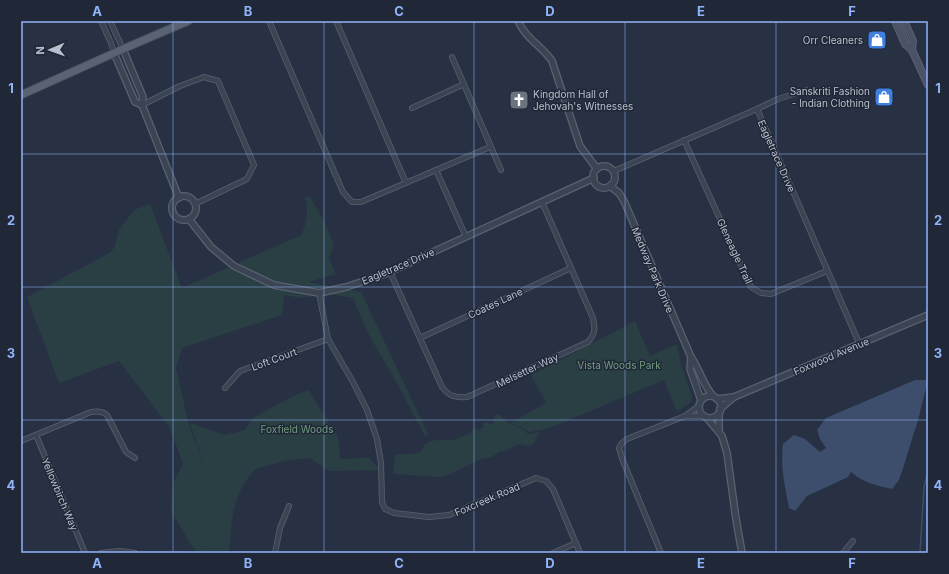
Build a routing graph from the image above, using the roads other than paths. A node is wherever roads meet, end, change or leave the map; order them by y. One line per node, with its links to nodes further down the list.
1 (101, 21): 11 (street)
2 (110, 21): 9 (street)
3 (188, 21): 9 (main road)
4 (269, 21): 27 (street)
5 (336, 21): 27 (street)
6 (518, 21): 22 (street)
7 (895, 21): 10 (main road)
8 (904, 21): 10 (main road)
9 (123, 49): 11 (main road); 17 (street)
10 (912, 50): 14 (main road)
11 (114, 53): 16 (main road); 17 (street)
12 (452, 57): 13 (street)
13 (464, 84): 18 (street); 21 (street)
14 (928, 85)
15 (806, 90): 19 (street)
16 (21, 95)
17 (142, 105): 29 (street); 31 (street)
18 (412, 108)
19 (756, 109): 20 (street, Eagletrace Drive); 35 (street, Eagletrace Drive)
20 (684, 140): 25 (street, Eagletrace Drive); 35 (street, Gleneagle Trail)
21 (490, 147): 23 (street); 24 (street)
22 (596, 169): 25 (street); 26 (street)
23 (436, 170): 27 (street); 33 (street)
24 (501, 170)
25 (614, 171): 28 (street)
26 (594, 178): 28 (street); 30 (street, Eagletrace Drive)
27 (406, 183)
28 (610, 186): 42 (street, Medway Park Drive)
29 (180, 198): 31 (street); 32 (street)
30 (542, 202): 33 (street, Eagletrace Drive); 34 (street, Melsetter Way)
31 (195, 204): 32 (street)
32 (189, 219): 37 (street, Eagletrace Drive)
33 (466, 237): 36 (street, Eagletrace Drive)
34 (571, 268): 39 (street, Coates Lane); 39 (street, Melsetter Way)
35 (827, 271): 41 (street, Eagletrace Drive)
36 (390, 272): 37 (street, Eagletrace Drive); 39 (street, Melsetter Way)
37 (319, 293): 40 (street, Foxcreek Road)
38 (928, 315): 41 (street, Foxwood Avenue)
39 (420, 338)
40 (328, 339): 43 (street, Loft Court); 57 (street, Foxcreek Road)
41 (860, 345): 44 (street, Foxwood Avenue)
42 (691, 357): 45 (street, Medway Park Drive); 46 (street, Medway Park Drive)
43 (225, 388)
44 (734, 397): 45 (street, Foxwood Avenue); 48 (street, Foxwood Avenue)
45 (715, 398): 46 (street); 48 (street)
46 (701, 400): 47 (street)
47 (698, 406): 49 (street); 50 (street)
48 (720, 411): 50 (street); 51 (street)
49 (685, 416): 50 (street); 64 (street)
50 (705, 417): 51 (street)
51 (719, 431): 65 (street)
52 (36, 435): 53 (street); 54 (street); 58 (street, Yellowbirch Way)
53 (21, 441)
54 (135, 458)
55 (288, 506): 61 (street)
56 (853, 541): 66 (street)
57 (576, 543): 62 (street); 63 (street, Foxcreek Road)
58 (85, 553)
59 (101, 553): 60 (street)
60 (135, 553)
61 (275, 553)
62 (553, 553)
63 (580, 553)
64 (661, 553)
65 (742, 553)
66 (842, 553)

